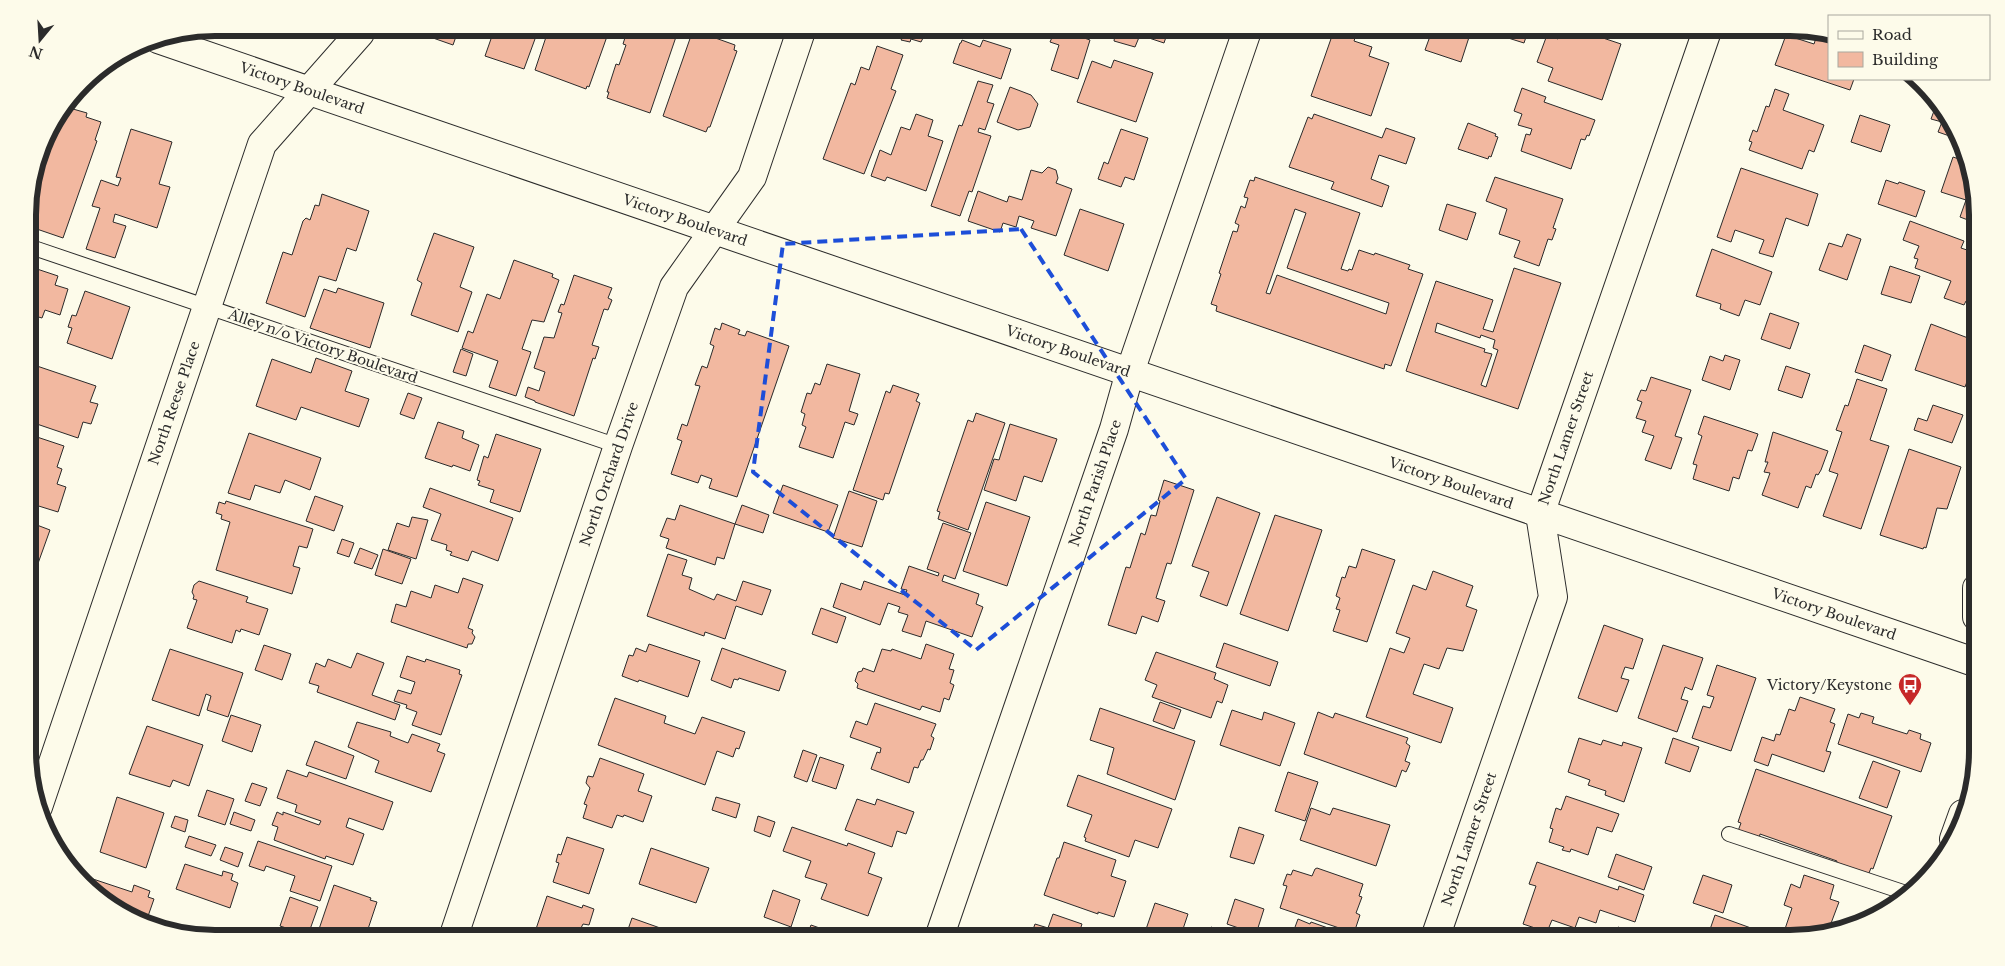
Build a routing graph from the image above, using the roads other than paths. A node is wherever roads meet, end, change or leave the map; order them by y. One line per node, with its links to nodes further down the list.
1 (357, 36): 6 (street, North Reese Place)
2 (799, 36): 7 (street, North Orchard Drive)
3 (1245, 36): 10 (street, North Parish Place)
4 (1705, 36): 12 (street, North Lamer Street)
5 (168, 42): 6 (street, Victory Boulevard)
6 (309, 90): 7 (street, Victory Boulevard); 9 (street, North Reese Place)
7 (714, 230): 10 (street, Victory Boulevard); 11 (street, North Orchard Drive)
8 (37, 249): 9 (lane, Alley n/o Victory Boulevard)
9 (206, 306): 11 (lane, Alley n/o Victory Boulevard); 14 (street, North Reese Place)
10 (1130, 372): 12 (street, Victory Boulevard); 18 (street, North Parish Place)
11 (618, 446): 17 (street, North Orchard Drive)
12 (1540, 514): 13 (street, Victory Boulevard); 19 (street, North Lamer Street)
13 (1969, 660)
14 (42, 796)
15 (1729, 834): 16 (lane)
16 (1901, 891)
17 (456, 930)
18 (942, 930)
19 (1438, 930)

